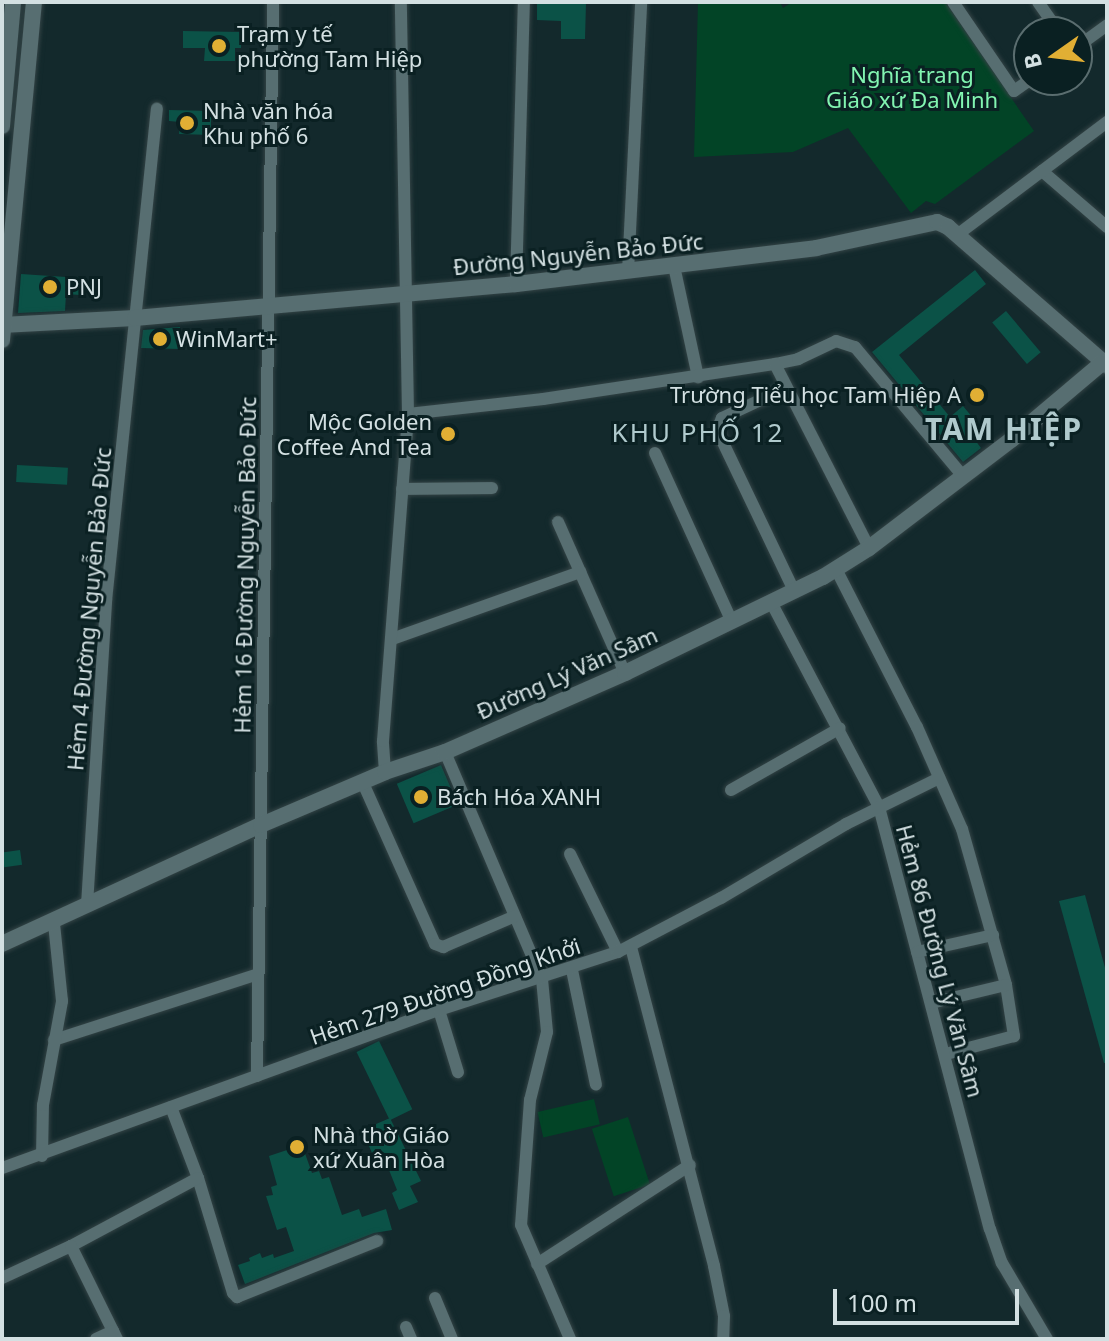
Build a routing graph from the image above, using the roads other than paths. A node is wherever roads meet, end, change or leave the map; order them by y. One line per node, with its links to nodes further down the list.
1 (13, 2): 11 (street)
2 (34, 2): 21 (street)
3 (273, 2): 19 (street, Hẻm 16 Đường Nguyễn Bảo Đức)
4 (401, 2): 18 (street)
5 (524, 2): 17 (street)
6 (641, 2): 16 (street)
7 (953, 2): 8 (street)
8 (1013, 90)
9 (157, 109): 20 (street, Hẻm 4 Đường Nguyễn Bảo Đức)
10 (1107, 122): 12 (street)
11 (2, 123)
12 (1042, 171): 13 (street); 14 (street)
13 (1107, 227)
14 (957, 235): 15 (street, Đường Nguyễn Bảo Đức); 22 (street, Đường Nguyễn Bảo Đức)
15 (674, 266): 16 (street, Đường Nguyễn Bảo Đức); 24 (street)
16 (628, 272): 17 (street, Đường Nguyễn Bảo Đức)
17 (516, 284): 18 (street, Đường Nguyễn Bảo Đức)
18 (407, 294): 19 (street, Đường Nguyễn Bảo Đức); 26 (street)
19 (270, 306): 20 (street, Đường Nguyễn Bảo Đức); 47 (street, Hẻm 16 Đường Nguyễn Bảo Đức)
20 (135, 318): 21 (street, Đường Nguyễn Bảo Đức); 49 (street, Hẻm 4 Đường Nguyễn Bảo Đức)
21 (2, 330)
22 (1106, 362): 28 (street, Đường Lý Văn Sâm)
23 (775, 364): 24 (street); 25 (street); 28 (street)
24 (698, 377): 26 (street)
25 (786, 388): 32 (street); 35 (street)
26 (408, 414): 30 (street)
27 (655, 453): 37 (street)
28 (963, 476): 32 (street, Đường Lý Văn Sâm)
29 (492, 488): 30 (street)
30 (402, 489): 38 (street)
31 (558, 522): 34 (street)
32 (869, 548): 33 (street, Đường Lý Văn Sâm)
33 (836, 569): 35 (street, Đường Lý Văn Sâm); 43 (street)
34 (580, 572): 38 (street); 39 (street)
35 (794, 591): 36 (street, Đường Lý Văn Sâm)
36 (771, 602): 37 (street, Đường Lý Văn Sâm); 40 (street, Hẻm 86 Đường Lý Văn Sâm)
37 (732, 622): 39 (street, Đường Lý Văn Sâm)
38 (392, 639): 42 (street)
39 (625, 673): 41 (street, Đường Lý Văn Sâm)
40 (840, 728): 45 (street); 46 (street, Hẻm 86 Đường Lý Văn Sâm)
41 (445, 752): 42 (street, Đường Lý Văn Sâm); 50 (street)
42 (385, 772): 44 (street, Đường Lý Văn Sâm)
43 (939, 778): 46 (street, Hẻm 279 Đường Đồng Khởi); 52 (street)
44 (363, 783): 47 (street, Đường Lý Văn Sâm); 50 (street)
45 (731, 790)
46 (879, 807): 54 (street, Hẻm 279 Đường Đồng Khởi); 56 (street, Hẻm 86 Đường Lý Văn Sâm)
47 (261, 825): 49 (street, Đường Lý Văn Sâm); 58 (street, Hẻm 16 Đường Nguyễn Bảo Đức)
48 (570, 854): 55 (street)
49 (87, 905): 51 (street, Đường Lý Văn Sâm)
50 (515, 916): 59 (street)
51 (54, 923): 53 (street, Đường Lý Văn Sâm); 63 (street)
52 (993, 935): 56 (street); 60 (street)
53 (2, 944)
54 (631, 947): 55 (street, Hẻm 279 Đường Đồng Khởi); 70 (street)
55 (618, 952): 57 (street, Hẻm 279 Đường Đồng Khởi)
56 (917, 952): 61 (street, Hẻm 86 Đường Lý Văn Sâm)
57 (572, 970): 59 (street, Hẻm 279 Đường Đồng Khởi); 67 (street)
58 (258, 974): 63 (street); 66 (street, Hẻm 16 Đường Nguyễn Bảo Đức)
59 (542, 979): 62 (street, Hẻm 279 Đường Đồng Khởi); 75 (street)
60 (1006, 985): 61 (street); 64 (street)
61 (931, 1003): 64 (street, Hẻm 86 Đường Lý Văn Sâm)
62 (439, 1010): 65 (street); 66 (street, Hẻm 279 Đường Đồng Khởi)
63 (54, 1040): 69 (street)
64 (946, 1054): 83 (street, Hẻm 86 Đường Lý Văn Sâm)
65 (458, 1072)
66 (257, 1076): 68 (street, Hẻm 279 Đường Đồng Khởi)
67 (596, 1085)
68 (171, 1107): 69 (street, Hẻm 279 Đường Đồng Khởi); 72 (street)
69 (42, 1156): 71 (street, Hẻm 279 Đường Đồng Khởi)
70 (690, 1165): 75 (street); 82 (street)
71 (2, 1168)
72 (198, 1178): 73 (street); 74 (street)
73 (377, 1241)
74 (71, 1246): 76 (street); 78 (street)
75 (537, 1264): 81 (street)
76 (2, 1278)
77 (435, 1298): 80 (street)
78 (115, 1335): 79 (street)
79 (96, 1339)
80 (452, 1339)
81 (570, 1339)
82 (723, 1339)
83 (1047, 1339)

